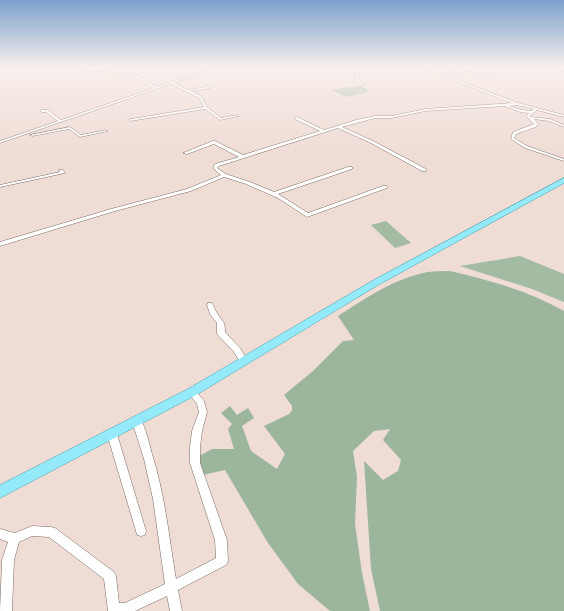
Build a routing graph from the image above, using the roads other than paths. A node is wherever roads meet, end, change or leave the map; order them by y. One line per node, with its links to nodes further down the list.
1 (132, 97): 13 (street)
2 (199, 97): 5 (street)
3 (492, 97): 4 (street)
4 (508, 103): 7 (street); 7 (street); 15 (street)
5 (206, 108): 8 (street); 12 (street)
6 (42, 111): 13 (street)
7 (534, 111): 9 (street); 11 (street)
8 (237, 116)
9 (564, 116)
10 (296, 118): 17 (street)
11 (530, 118): 14 (street); 22 (street)
12 (131, 120)
13 (60, 121): 18 (street)
14 (564, 126)
15 (338, 127): 17 (street); 24 (street)
16 (106, 131): 18 (street)
17 (324, 132): 21 (street)
18 (24, 134): 19 (street)
19 (0, 142)
20 (185, 153): 21 (street)
21 (243, 156): 26 (street)
22 (564, 160)
23 (350, 168): 30 (street)
24 (424, 170)
25 (61, 171): 28 (street)
26 (224, 175): 30 (street); 31 (street)
27 (564, 180): 33 (main road)
28 (0, 186)
29 (385, 187): 30 (street)
30 (274, 194)
31 (0, 244)
32 (210, 305): 33 (street)
33 (243, 360): 34 (main road)
34 (192, 392): 35 (main road); 41 (street)
35 (138, 421): 36 (main road); 41 (street)
36 (112, 434): 37 (main road); 38 (street)
37 (0, 492)
38 (140, 531)
39 (0, 534): 40 (street)
40 (15, 538): 41 (street); 42 (street)
41 (170, 588): 43 (street)
42 (6, 611)
43 (176, 611)

